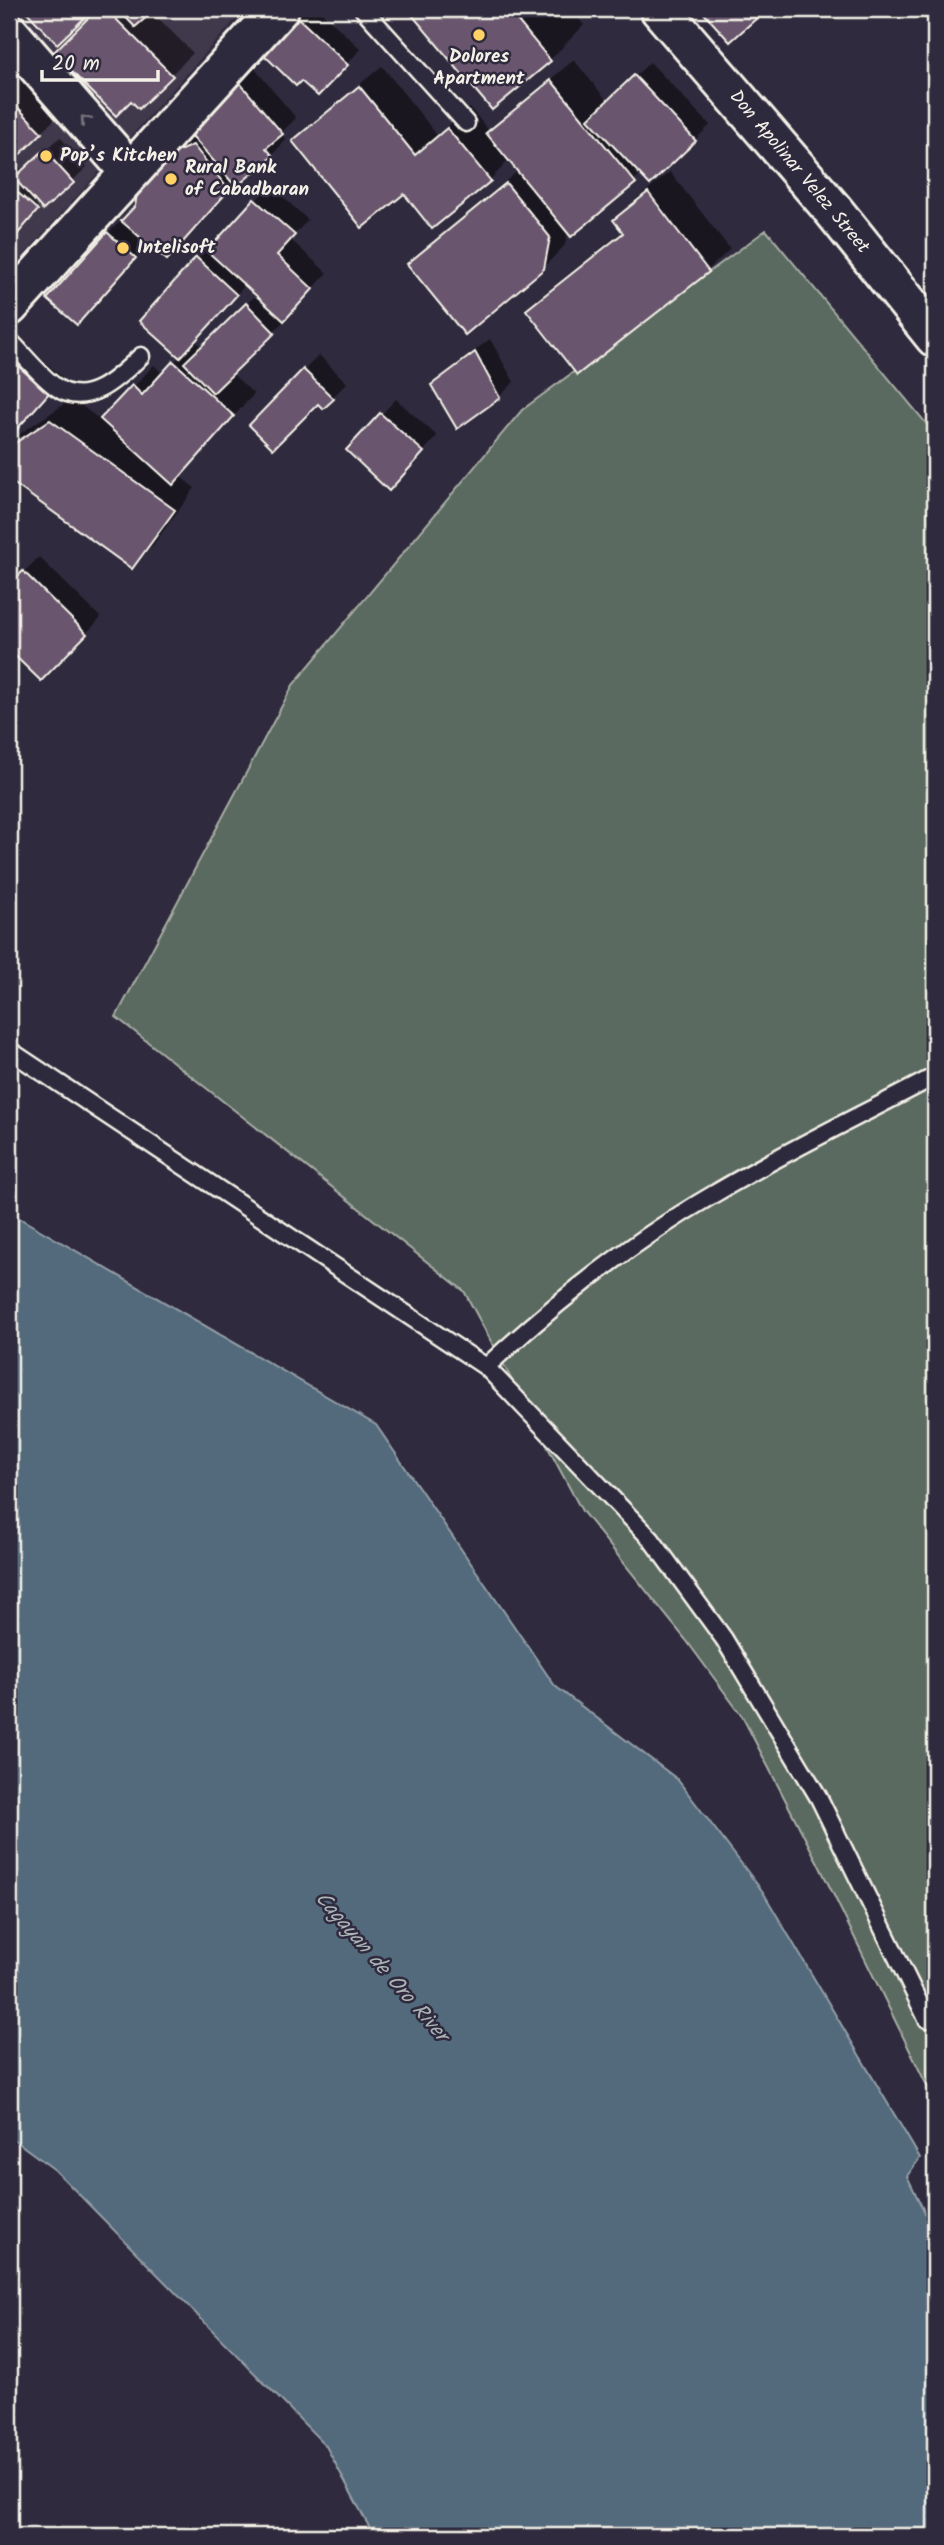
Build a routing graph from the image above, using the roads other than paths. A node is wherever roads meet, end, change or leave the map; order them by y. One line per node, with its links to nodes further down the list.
1 (279, 9): 6 (street)
2 (363, 9): 5 (lane)
3 (660, 9): 8 (street, Don Apolinar Velez Street)
4 (9, 33): 6 (street, one-way to 4)
5 (466, 123)
6 (131, 172): 7 (street)
7 (9, 306)
8 (935, 337)
9 (9, 340): 10 (lane)
10 (141, 356)
11 (9, 1050): 13 (lane)
12 (935, 1076): 13 (lane)
13 (486, 1367): 14 (lane)
14 (927, 2019)

